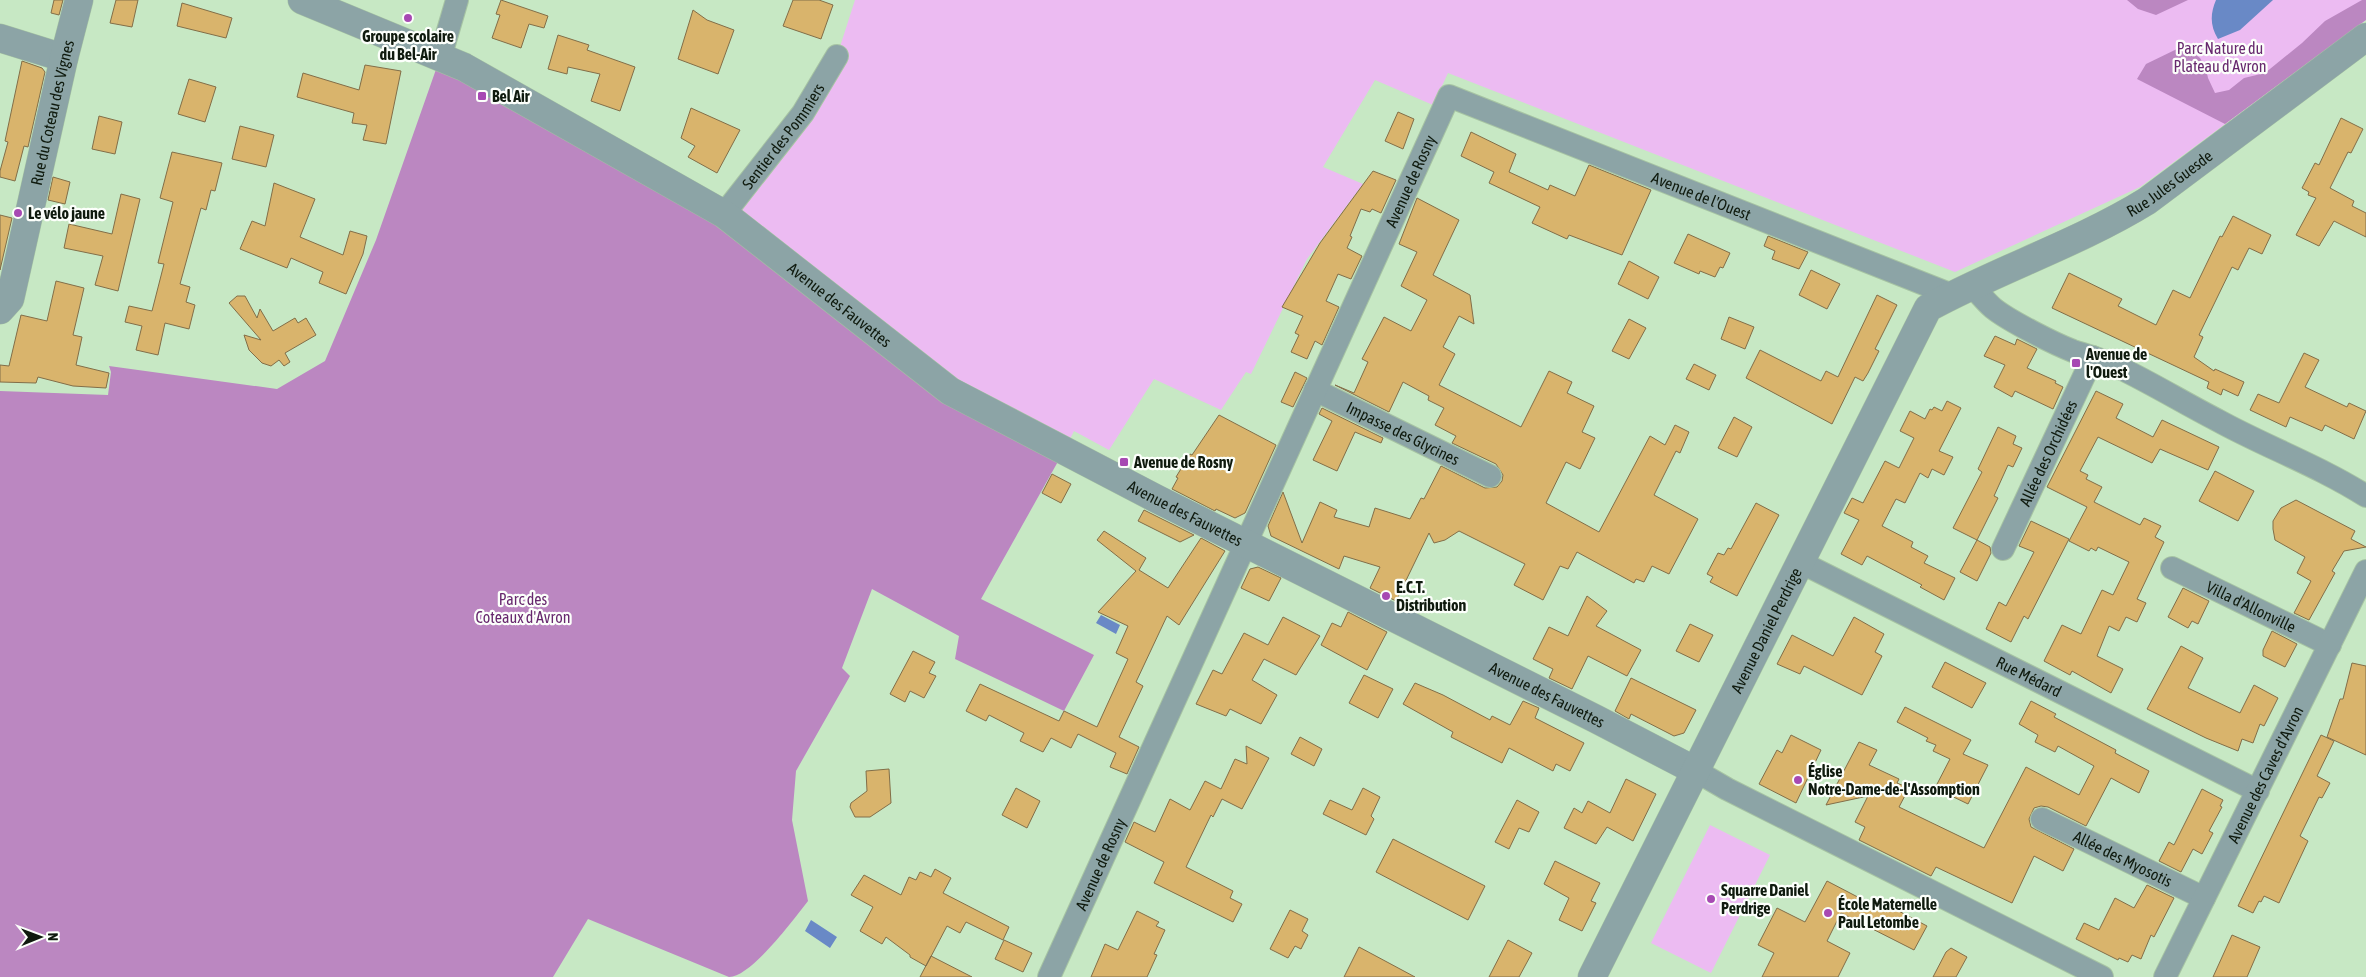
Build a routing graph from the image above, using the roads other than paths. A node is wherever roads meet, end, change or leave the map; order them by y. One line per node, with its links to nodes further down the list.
1 (79, 0): 7 (street, Rue du Coteau des Vignes)
2 (302, 0): 8 (street, Avenue des Fauvettes)
3 (457, 0): 8 (street)
4 (0, 38): 7 (street)
5 (2366, 38): 11 (street, Rue Jules Guesde)
6 (837, 56): 10 (street, Sentier des Pommiers)
7 (64, 58): 12 (street, Rue du Coteau des Vignes)
8 (440, 58): 10 (street, Avenue des Fauvettes)
9 (1449, 96): 11 (street, Avenue de l'Ouest); 14 (street, Avenue de Rosny)
10 (724, 214): 17 (street, Avenue des Fauvettes)
11 (1962, 290): 13 (street, Avenue de l'Ouest); 19 (street, Avenue Daniel Perdrige)
12 (0, 310)
13 (2093, 357): 16 (street, Avenue de l'Ouest); 18 (street, Allée des Orchidées)
14 (1315, 390): 15 (street, Impasse des Glycines); 17 (street, Avenue de Rosny)
15 (1490, 476)
16 (2366, 496)
17 (1247, 544): 23 (street, Avenue des Fauvettes); 27 (street, Avenue de Rosny)
18 (2003, 549)
19 (1800, 562): 23 (street, Avenue Daniel Perdrige); 24 (street, Rue Médard)
20 (2172, 568): 22 (street, Villa d'Allonville)
21 (2366, 571): 22 (street, Avenue des Caves d'Avron)
22 (2330, 645): 24 (street, Avenue des Caves d'Avron)
23 (1696, 771): 28 (street, Avenue Daniel Perdrige); 29 (street, Avenue des Fauvettes)
24 (2258, 791): 26 (street, Avenue des Caves d'Avron)
25 (2042, 819): 26 (street, Allée des Myosotis)
26 (2204, 898): 30 (street, Avenue des Caves d'Avron)
27 (1049, 977)
28 (1592, 977)
29 (2102, 977)
30 (2165, 977)

